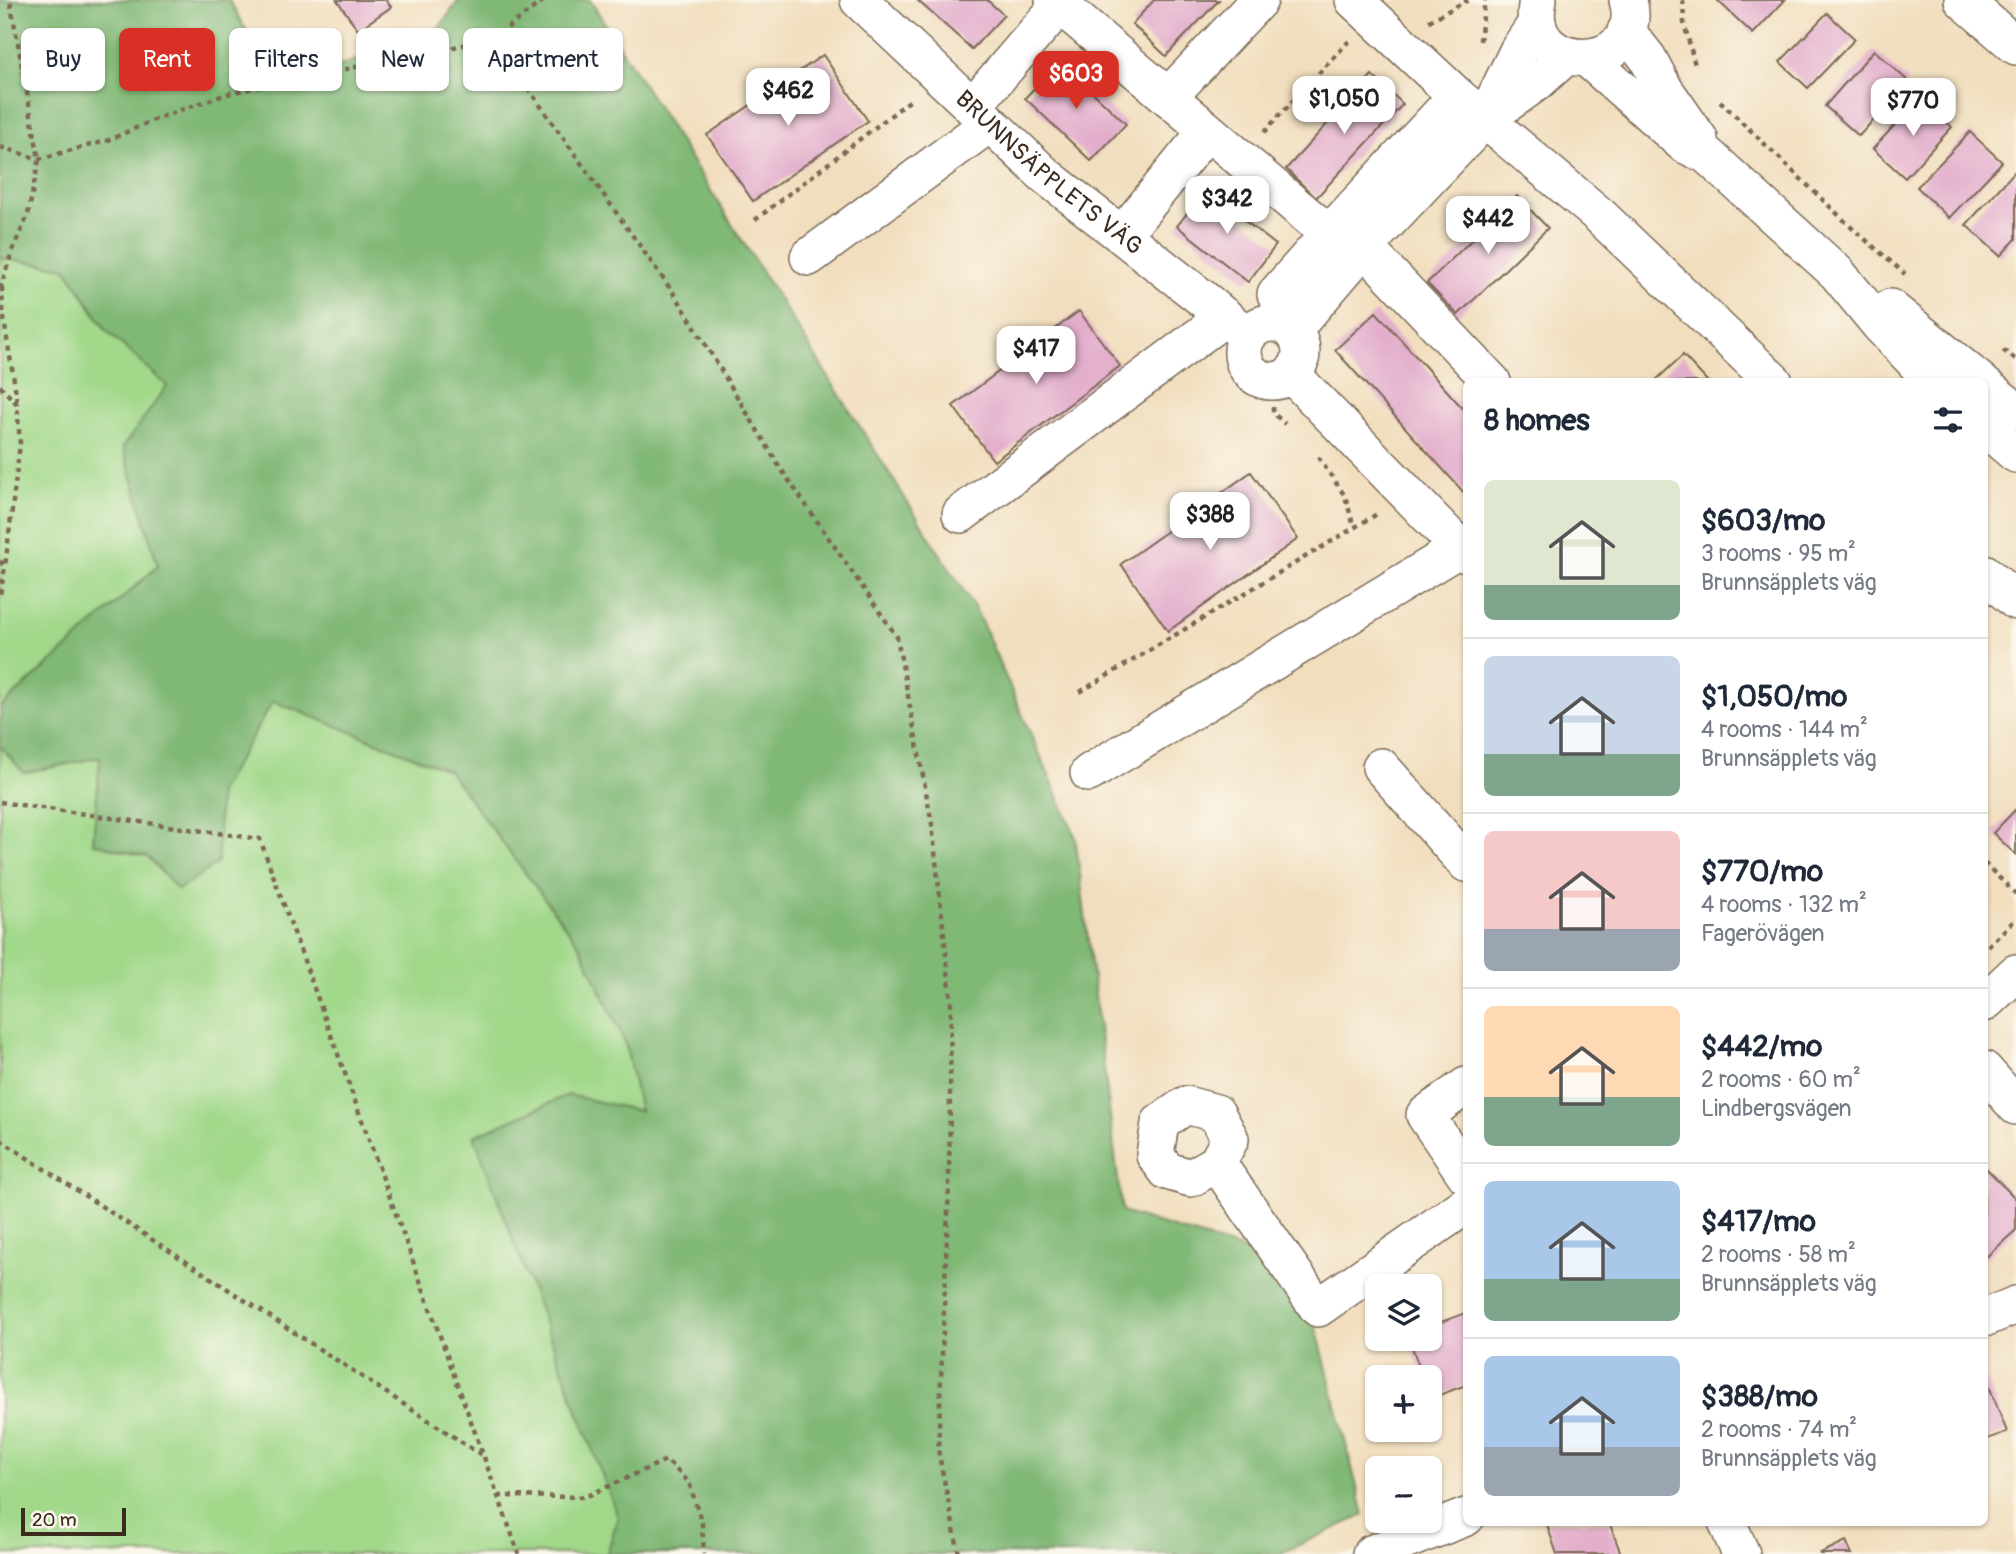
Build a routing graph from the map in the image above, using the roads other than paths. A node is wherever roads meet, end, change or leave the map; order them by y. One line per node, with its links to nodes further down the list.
1 (859, 0): 12 (street, BRUNNSÄPPLETS VÄG)
2 (1259, 0): 11 (street)
3 (1963, 0): 8 (street)
4 (1059, 2): 11 (street); 12 (street)
5 (1362, 9): 10 (street)
6 (1537, 11): 9 (street); 13 (street)
7 (1627, 16): 9 (street); 15 (street)
8 (2016, 46)
9 (1577, 57): 13 (street); 15 (street)
10 (1457, 96): 13 (street); 16 (street)
11 (1168, 97): 14 (street)
12 (981, 115): 17 (street, BRUNNSÄPPLETS VÄG); 19 (street)
13 (1485, 119): 18 (street); 26 (street)
14 (1207, 131): 16 (street); 17 (street)
15 (1707, 155): 20 (street)
16 (1329, 233): 21 (street)
17 (1122, 235): 22 (street, BRUNNSÄPPLETS VÄG)
18 (1364, 247): 23 (street); 25 (street)
19 (809, 257)
20 (1836, 272): 27 (street); 28 (street)
21 (1276, 294)
22 (1236, 327): 23 (street); 24 (street); 33 (street)
23 (1293, 330): 24 (street)
24 (1282, 378): 34 (street)
25 (1488, 378)
26 (1765, 378)
27 (1930, 378)
28 (1977, 378)
29 (1988, 387): 30 (street)
30 (2016, 411)
31 (1988, 430): 32 (street)
32 (2016, 454)
33 (961, 514)
34 (1463, 551): 38 (street)
35 (1988, 576): 36 (street)
36 (2016, 601)
37 (1381, 767): 39 (street)
38 (1089, 773)
39 (1463, 860)
40 (2016, 973): 41 (street)
41 (1988, 999)
42 (1988, 1074): 44 (street)
43 (1463, 1088): 46 (street)
44 (2016, 1106)
45 (1217, 1163): 47 (street)
46 (1463, 1171)
47 (1463, 1207)
48 (2016, 1305): 49 (street)
49 (1988, 1316)
50 (1463, 1518): 52 (street)
51 (1729, 1526): 53 (street)
52 (1371, 1554)
53 (1741, 1554)

